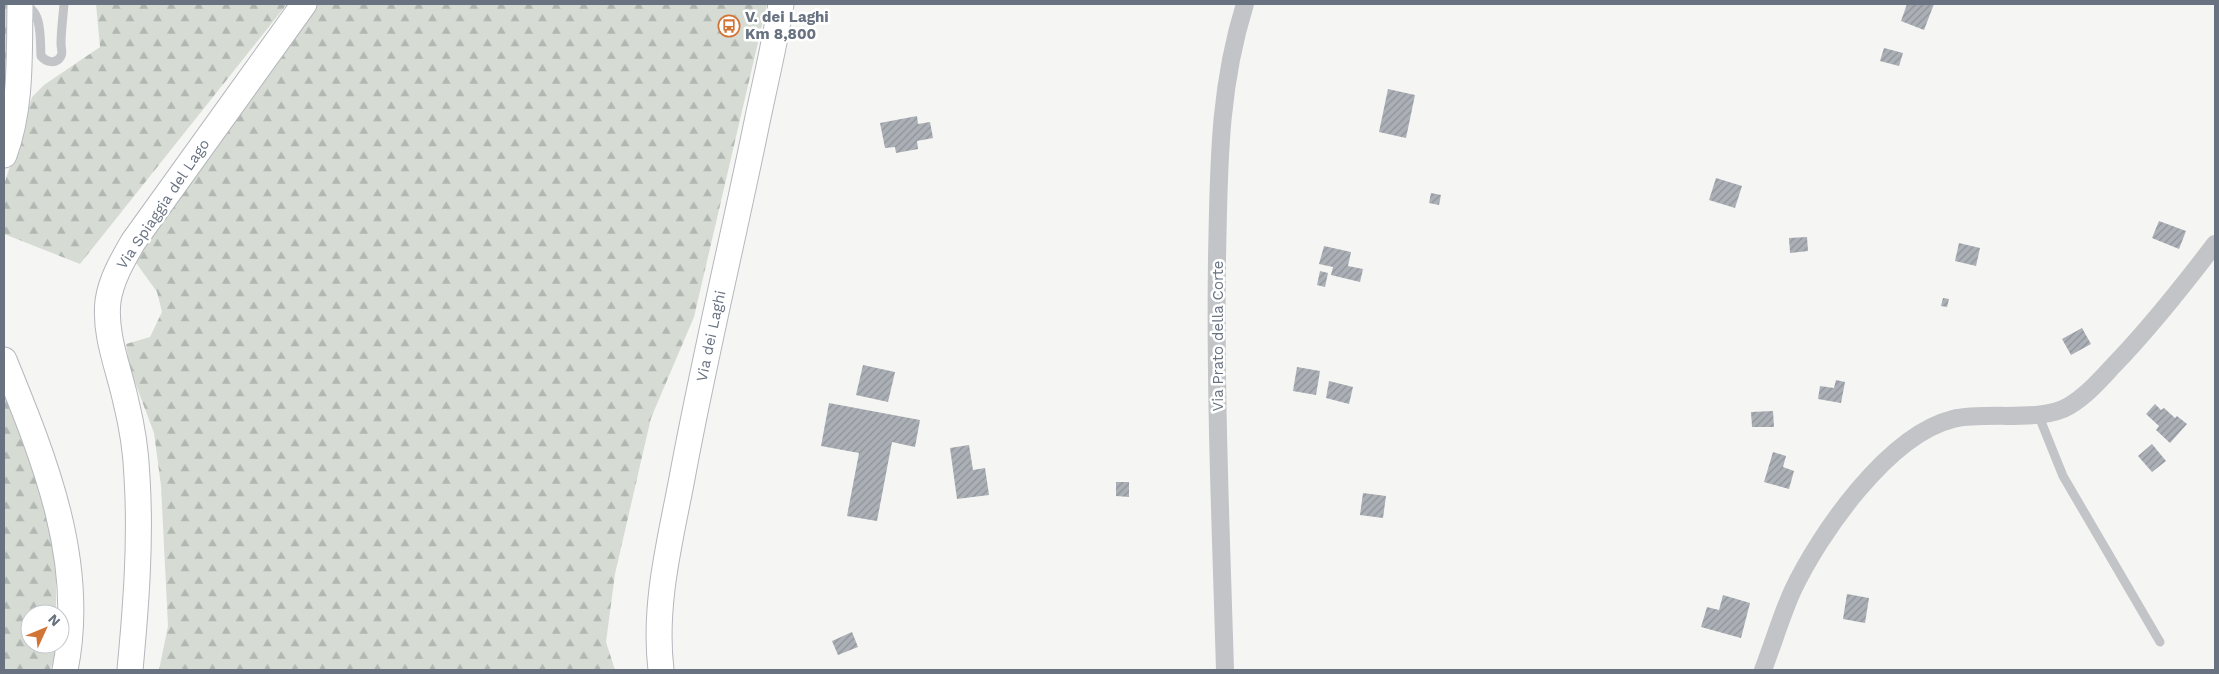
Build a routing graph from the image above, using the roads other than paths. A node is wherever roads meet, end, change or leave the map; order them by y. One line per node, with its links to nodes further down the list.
1 (64, 4): 5 (lane)
2 (304, 4): 12 (street, Via Spiaggia del Lago)
3 (781, 4): 13 (street, Via dei Laghi)
4 (1245, 4): 14 (street, Via Prato della Corte)
5 (20, 5): 6 (street)
6 (4, 155)
7 (2215, 244): 9 (street)
8 (4, 360): 11 (street)
9 (2038, 414): 10 (lane); 15 (street)
10 (2160, 642)
11 (65, 670)
12 (130, 670)
13 (662, 670)
14 (1224, 670)
15 (1763, 670)

